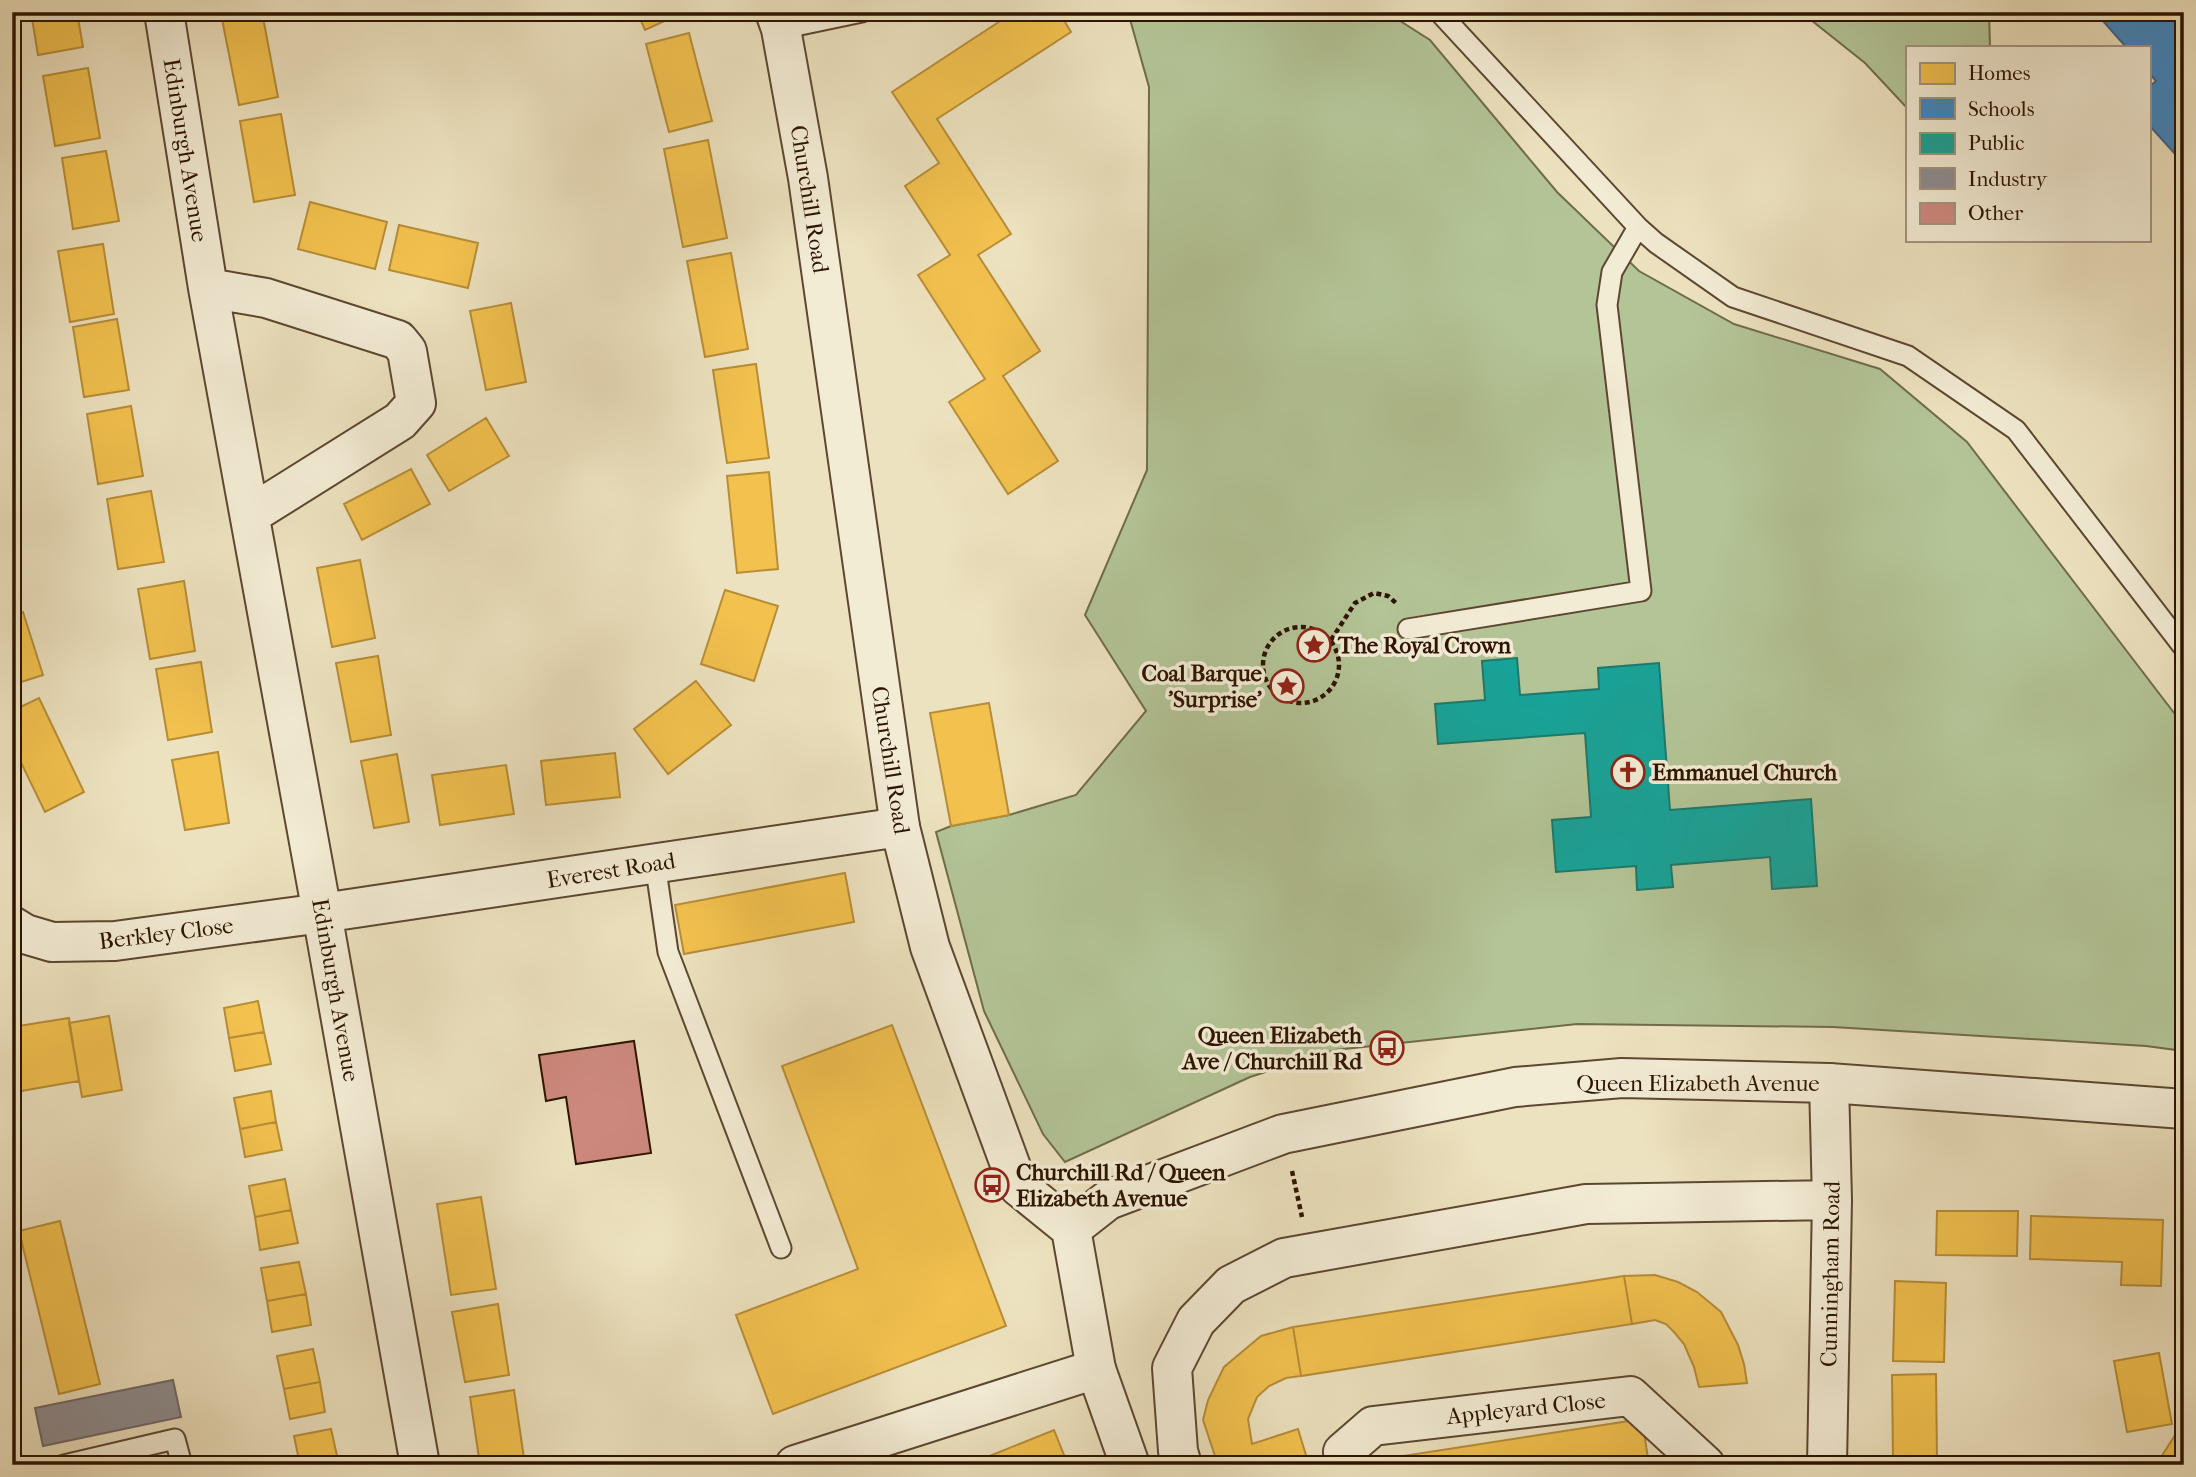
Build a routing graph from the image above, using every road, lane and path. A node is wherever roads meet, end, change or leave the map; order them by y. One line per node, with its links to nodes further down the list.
1 (164, 12): 6 (street, Edinburgh Avenue)
2 (862, 12): 4 (lane)
3 (1439, 12): 5 (lane)
4 (778, 21): 11 (street, Churchill Road)
5 (1638, 227): 8 (lane); 10 (lane)
6 (208, 288): 7 (street, Edinburgh Avenue); 7 (street)
7 (250, 515): 13 (street, Edinburgh Avenue)
8 (1408, 629): 9 (path)
9 (1331, 640): 9 (path)
10 (2184, 648)
11 (900, 827): 12 (street, Everest Road); 19 (street, Churchill Road)
12 (655, 863): 13 (street, Everest Road); 20 (lane)
13 (323, 913): 14 (street, Berkley Close); 25 (street, Edinburgh Avenue)
14 (12, 926)
15 (1829, 1083): 16 (street, Queen Elizabeth Avenue); 17 (street, Queen Elizabeth Avenue); 18 (street, Cunningham Road)
16 (2184, 1109)
17 (1283, 1134): 19 (street, Queen Elizabeth Avenue); 21 (path)
18 (1832, 1200): 21 (street); 31 (street, Cunningham Road)
19 (1071, 1229): 22 (street)
20 (781, 1248)
21 (1310, 1254): 28 (street)
22 (1096, 1369): 26 (street); 27 (street)
23 (64, 1465): 24 (lane)
24 (182, 1465)
25 (420, 1465)
26 (795, 1465)
27 (1130, 1465)
28 (1182, 1465)
29 (1346, 1465): 30 (street, Appleyard Close)
30 (1705, 1465)
31 (1827, 1465)

